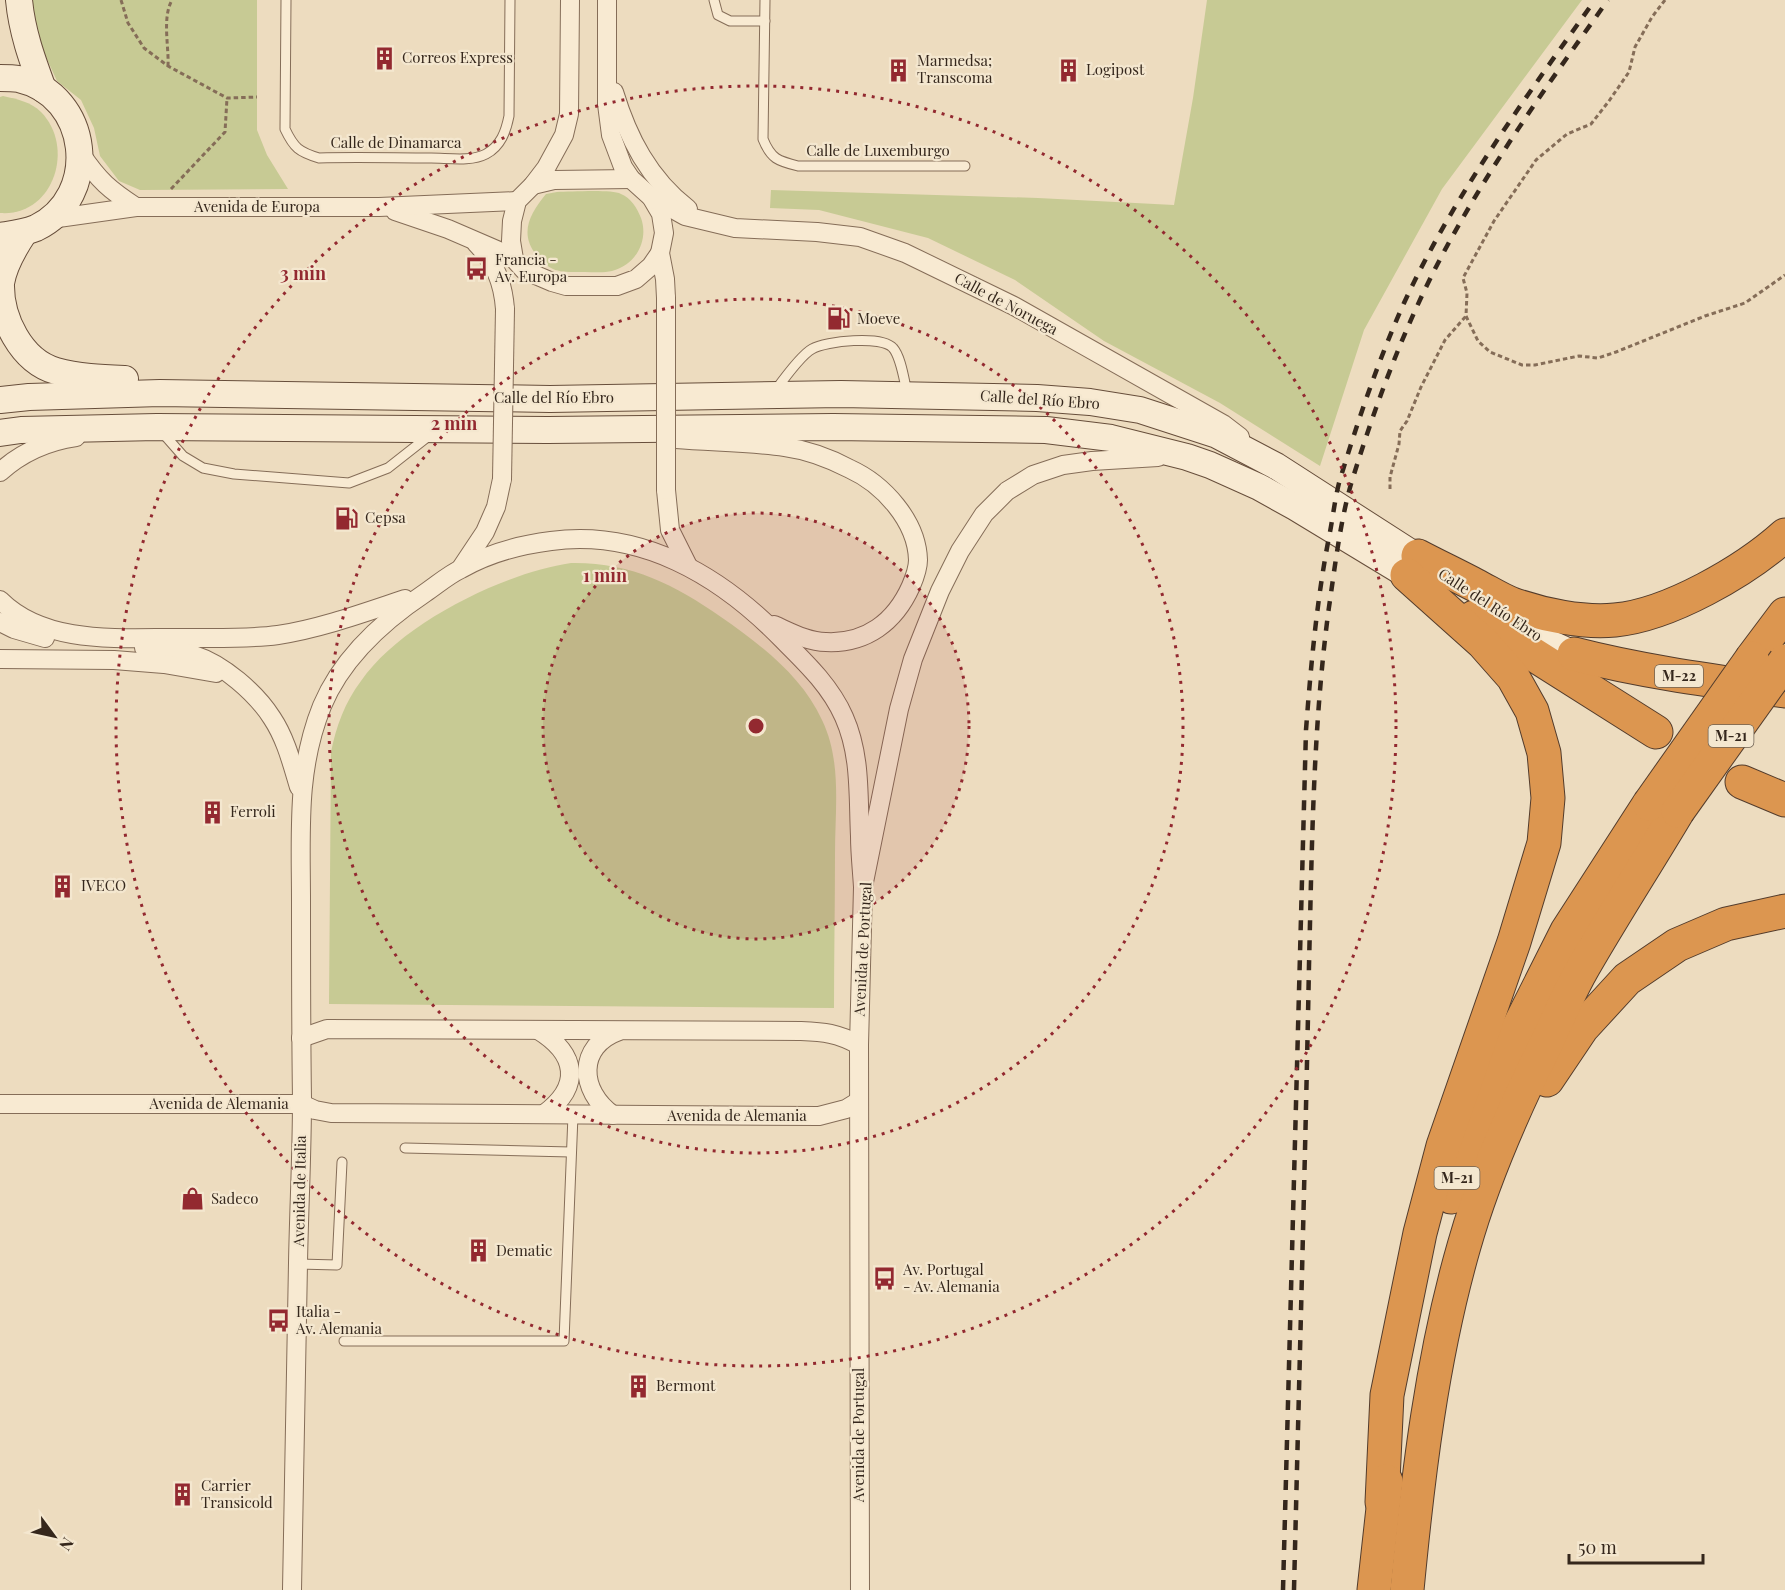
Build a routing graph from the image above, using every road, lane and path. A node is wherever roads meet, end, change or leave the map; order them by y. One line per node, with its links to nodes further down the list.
1 (19, 0): 15 (main road)
2 (121, 0): 13 (path)
3 (172, 0): 13 (path)
4 (286, 0): 5 (lane, Calle de Dinamarca)
5 (510, 0)
6 (570, 0): 21 (street)
7 (607, 0): 12 (street)
8 (714, 0): 11 (lane)
9 (765, 0): 11 (lane, Calle de Luxemburgo)
10 (1665, 0): 35 (path)
11 (765, 21): 19 (lane, Calle de Luxemburgo)
12 (607, 43): 20 (street); 28 (street, Calle de Noruega)
13 (168, 66): 17 (path)
14 (0, 78): 15 (main road)
15 (43, 89): 18 (main road)
16 (257, 97): 17 (path)
17 (227, 98): 22 (path)
18 (81, 154): 25 (street); 27 (main road)
19 (965, 166)
20 (631, 179): 21 (street); 23 (street)
21 (533, 186): 24 (street)
22 (170, 190)
23 (651, 197): 28 (street, Calle de Noruega); 31 (street)
24 (517, 201): 26 (street, Avenida de Europa); 32 (street)
25 (136, 207): 26 (street, Avenida de Europa); 27 (street, Avenida de Europa)
26 (379, 207): 30 (street, Avenida de Europa)
27 (51, 219): 29 (main road)
28 (706, 221): 45 (street, Calle de Noruega)
29 (12, 234): 36 (main road)
30 (472, 239): 32 (street, Avenida de Europa); 34 (street)
31 (660, 253): 32 (street); 49 (street, bridge)
32 (514, 258): 34 (street)
33 (1785, 275): 35 (path)
34 (505, 309): 51 (street, bridge)
35 (1466, 316): 47 (path)
36 (326, 395): 37 (main road, Calle del Río Ebro); 39 (main road, Calle del Río Ebro)
37 (771, 395): 38 (main road, Calle del Río Ebro); 38 (lane)
38 (908, 395): 45 (main road, Calle del Río Ebro)
39 (0, 400)
40 (158, 427): 41 (main road, Calle del Río Ebro); 41 (lane); 43 (main road, Calle del Río Ebro); 46 (street)
41 (436, 430): 42 (main road, Calle del Río Ebro)
42 (548, 430): 44 (main road, Calle del Río Ebro); 56 (street)
43 (0, 433)
44 (1187, 457): 50 (main road, Calle del Río Ebro); 69 (street, Avenida de Portugal)
45 (1276, 466): 50 (main road, Calle del Río Ebro)
46 (0, 472)
47 (1389, 489)
48 (1785, 535): 50 (highway)
49 (688, 566): 51 (street); 56 (street)
50 (1412, 566): 55 (main road, Calle del Río Ebro); 58 (main road, Calle del Río Ebro); 87 (highway)
51 (460, 569): 52 (street)
52 (424, 593): 53 (street); 66 (street)
53 (0, 600)
54 (1785, 614): 68 (highway, M-21, bridge)
55 (1472, 616): 58 (main road, Calle del Río Ebro); 64 (highway)
56 (764, 621): 69 (street)
57 (0, 622): 61 (street)
58 (1574, 654): 63 (highway, M-22)
59 (0, 660): 61 (street)
60 (1785, 661): 68 (highway, M-21, bridge)
61 (238, 680): 66 (street)
62 (1785, 686): 68 (highway)
63 (1785, 691)
64 (1656, 732)
65 (1742, 782): 67 (highway)
66 (301, 792): 73 (street, Avenida de Italia)
67 (1785, 800)
68 (1672, 812): 86 (highway, M-21); 87 (highway, M-21)
69 (863, 887): 74 (street, Avenida de Portugal)
70 (1785, 911): 86 (highway)
71 (538, 1030): 72 (street); 73 (street); 78 (street)
72 (621, 1030): 74 (street); 80 (street)
73 (301, 1038): 77 (street, Avenida de Italia)
74 (859, 1045): 75 (street, Avenida de Portugal)
75 (859, 1101): 80 (street, Avenida de Alemania); 89 (street, Avenida de Portugal)
76 (0, 1104): 77 (street, Avenida de Alemania)
77 (302, 1104): 78 (street, Avenida de Alemania); 84 (street, Avenida de Italia)
78 (544, 1114): 79 (street, Avenida de Alemania)
79 (573, 1115): 80 (street, Avenida de Alemania); 82 (lane)
80 (613, 1115)
81 (405, 1148): 82 (lane)
82 (571, 1152): 85 (lane)
83 (342, 1162): 84 (lane)
84 (298, 1264): 88 (street, Avenida de Italia)
85 (344, 1341)
86 (1430, 1403): 91 (highway, M-21)
87 (1383, 1502): 90 (highway, M-21)
88 (292, 1590)
89 (860, 1590)
90 (1374, 1590)
91 (1407, 1590)

